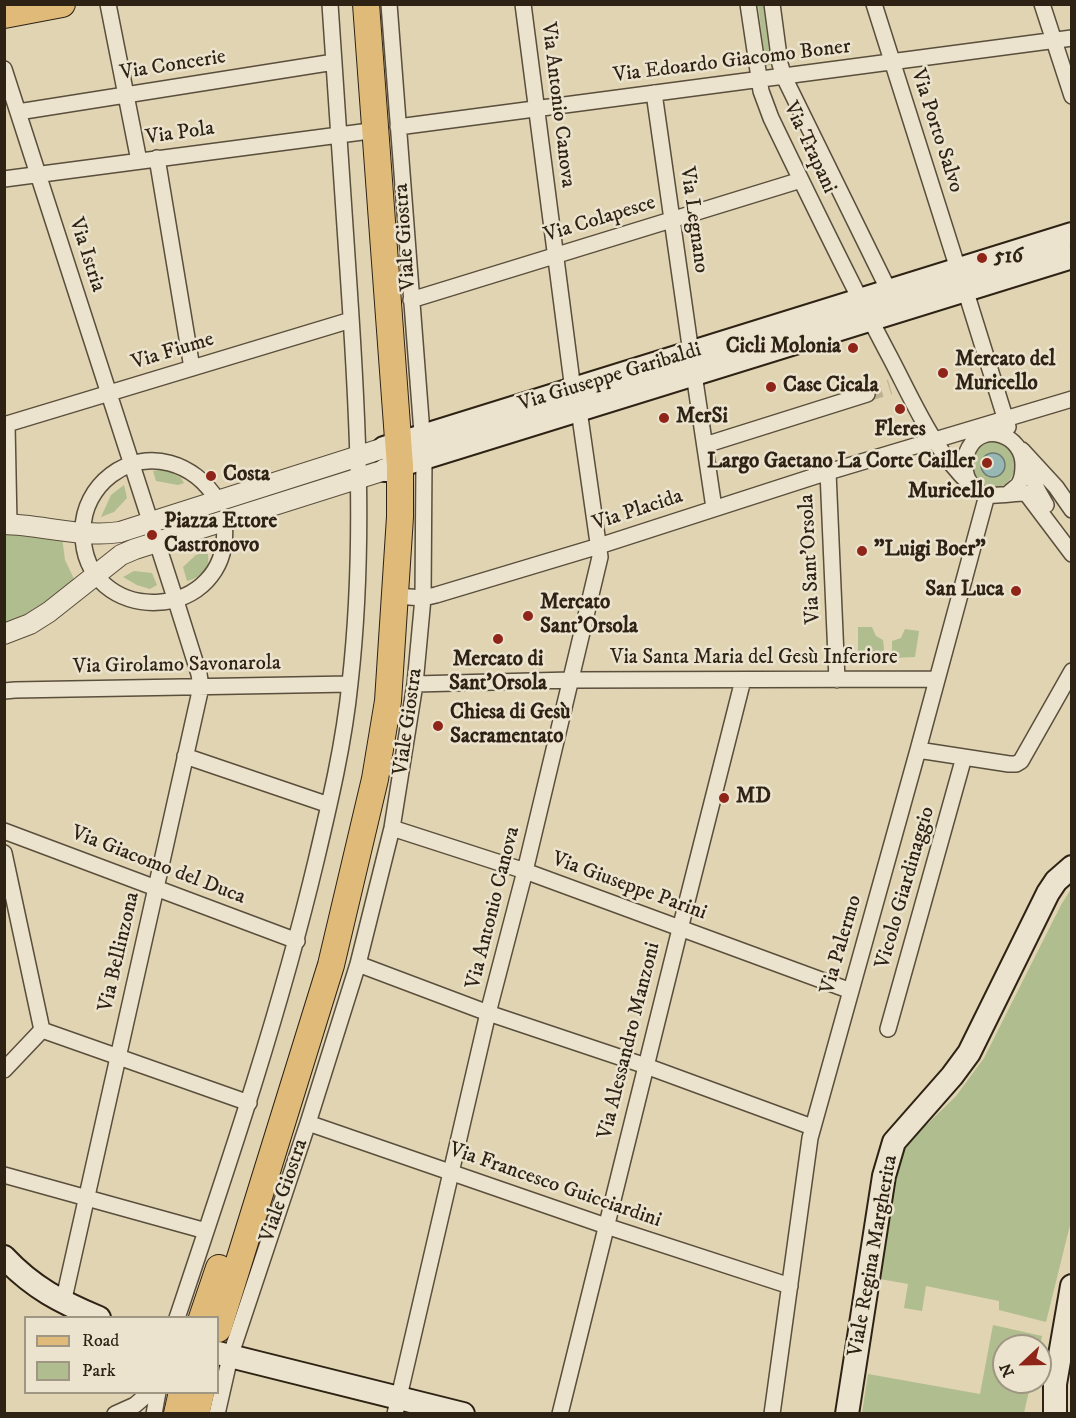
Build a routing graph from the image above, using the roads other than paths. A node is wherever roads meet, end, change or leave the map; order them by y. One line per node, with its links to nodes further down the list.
1 (62, 4): 12 (main road)
2 (108, 4): 21 (street)
3 (330, 4): 15 (street, Viale Giostra)
4 (353, 4): 26 (main road, Viale Giostra)
5 (366, 4): 53 (main road, Viale Giostra)
6 (389, 4): 25 (street, Viale Giostra)
7 (523, 4): 23 (street, Via Antonio Canova)
8 (748, 4): 19 (street, Via Trapani)
9 (772, 4): 18 (street, Via Trapani)
10 (874, 4): 16 (street, Via Porto Salvo)
11 (1042, 4): 14 (street)
12 (4, 15)
13 (1071, 38): 14 (street, Via Edoardo Giacomo Boner)
14 (1053, 41): 16 (street, Via Edoardo Giacomo Boner); 22 (street)
15 (334, 62): 21 (street, Via Concerie); 26 (street, Viale Giostra)
16 (893, 63): 18 (street, Via Edoardo Giacomo Boner); 36 (street, Via Porto Salvo)
17 (4, 69): 24 (street, Via Istria)
18 (784, 77): 19 (street, Via Edoardo Giacomo Boner); 37 (street, Via Trapani)
19 (759, 80): 20 (street, Via Edoardo Giacomo Boner); 31 (street, Via Trapani)
20 (654, 93): 23 (street, Via Edoardo Giacomo Boner); 32 (street, Via Legnano)
21 (126, 95): 24 (street, Via Concerie); 28 (street)
22 (1071, 96)
23 (536, 109): 25 (street, Via Edoardo Giacomo Boner); 34 (street, Via Antonio Canova)
24 (18, 112): 29 (street, Via Istria)
25 (398, 127): 38 (street, Viale Giostra)
26 (350, 134): 27 (street, Via Pola); 40 (street, Viale Giostra); 53 (main road, Viale Giostra)
27 (157, 158): 28 (street, Via Pola); 42 (street)
28 (139, 161): 29 (street, Via Pola)
29 (38, 174): 30 (street, Via Pola); 43 (street, Via Istria)
30 (4, 179)
31 (801, 180): 32 (street, Via Colapesce); 39 (street, Via Trapani)
32 (672, 220): 34 (street, Via Colapesce); 41 (street, Via Legnano)
33 (1071, 233): 36 (main road, Via Giuseppe Garibaldi)
34 (555, 256): 38 (street, Via Colapesce); 46 (street, Via Antonio Canova)
35 (1071, 257): 36 (main road, Via Giuseppe Garibaldi)
36 (962, 279): 37 (main road, Via Giuseppe Garibaldi); 39 (main road, Via Giuseppe Garibaldi); 47 (street, Via Porto Salvo)
37 (889, 291): 39 (main road, Via Giuseppe Garibaldi)
38 (411, 300): 53 (street, Viale Giostra)
39 (865, 310): 41 (main road, Via Giuseppe Garibaldi); 50 (street, Via Trapani)
40 (351, 320): 42 (street, Via Fiume); 54 (street, Viale Giostra)
41 (693, 364): 46 (main road, Via Giuseppe Garibaldi); 52 (street, Via Legnano)
42 (192, 368): 43 (street, Via Fiume)
43 (109, 394): 48 (street, Via Fiume); 56 (street, Via Istria)
44 (867, 394): 52 (street)
45 (1071, 399): 47 (street)
46 (576, 400): 53 (main road, Via Giuseppe Garibaldi); 74 (street, Via Antonio Canova)
47 (1005, 420): 49 (street); 50 (street, Via Placida); 51 (street, Via Porto Salvo)
48 (6, 423): 70 (street)
49 (979, 438): 51 (street); 60 (street)
50 (934, 440): 57 (street, Via Placida); 60 (street, Via Trapani)
51 (1013, 440): 55 (street); 61 (street)
52 (705, 445): 66 (street, Via Legnano)
53 (402, 454): 54 (street, Via Giuseppe Garibaldi); 58 (street, Via Giuseppe Garibaldi); 77 (main road, Viale Giostra); 78 (street, Viale Giostra); 124 (main road, Viale Giostra)
54 (359, 456): 58 (street, Viale Giostra); 65 (street, Via Giuseppe Garibaldi)
55 (1023, 458): 62 (street); 63 (street)
56 (130, 459): 65 (street); 69 (street, Via Istria); 71 (street)
57 (828, 472): 66 (street, Via Placida); 85 (street, Via Sant'Orsola)
58 (360, 478): 68 (street, Via Giuseppe Garibaldi); 86 (street, Viale Giostra)
59 (1071, 483): 61 (street)
60 (971, 485): 64 (street)
61 (1056, 487): 62 (street); 67 (street)
62 (1032, 492): 63 (street); 73 (street); 75 (street)
63 (1009, 493): 64 (street)
64 (987, 495): 82 (street, Via Palermo)
65 (217, 500): 69 (street, Via Giuseppe Garibaldi)
66 (714, 508): 74 (street, Via Placida)
67 (1071, 510)
68 (224, 521): 72 (street, Via Giuseppe Garibaldi); 79 (street)
69 (150, 522): 71 (street, Via Giuseppe Garibaldi); 72 (street, Via Istria)
70 (7, 524): 71 (street, Via Giuseppe Garibaldi)
71 (77, 532): 76 (street)
72 (157, 542): 76 (street, Via Giuseppe Garibaldi); 79 (street, Via Bellinzona)
73 (1071, 542)
74 (599, 546): 78 (street, Via Placida); 83 (street, Via Antonio Canova)
75 (1071, 554)
76 (91, 578): 79 (street); 80 (street, Via Giuseppe Garibaldi)
77 (396, 596): 78 (street); 125 (main road, Viale Giostra)
78 (423, 598): 87 (street, Viale Giostra)
79 (178, 606): 88 (street, Via Bellinzona)
80 (4, 634)
81 (1071, 671): 92 (street)
82 (937, 679): 85 (street, Via Santa Maria del Gesù Inferiore); 90 (street, Via Palermo)
83 (572, 680): 84 (street, Via Santa Maria del Gesù Inferiore); 87 (street, Via Santa Maria del Gesù Inferiore); 98 (street, Via Antonio Canova)
84 (743, 680): 85 (street, Via Santa Maria del Gesù Inferiore); 100 (street, Via Alessandro Manzoni)
85 (837, 680)
86 (350, 684): 88 (street, Via Girolamo Savonarola); 93 (street, Viale Giostra)
87 (415, 684): 94 (street, Viale Giostra)
88 (201, 687): 89 (street, Via Girolamo Savonarola); 91 (street, Via Bellinzona)
89 (4, 691)
90 (918, 750): 92 (street); 103 (street, Via Palermo)
91 (185, 756): 93 (street); 99 (street, Via Bellinzona)
92 (964, 757): 105 (street, Vicolo Giardinaggio)
93 (329, 805): 101 (street, Viale Giostra)
94 (392, 828): 98 (street, Via Giuseppe Parini); 102 (street, Viale Giostra)
95 (4, 831): 99 (street, Via Giacomo del Duca)
96 (4, 853): 106 (street)
97 (1071, 867): 141 (main road, Viale Regina Margherita)
98 (525, 871): 100 (street, Via Giuseppe Parini); 104 (street, Via Antonio Canova)
99 (156, 888): 101 (street, Via Giacomo del Duca); 107 (street, Via Bellinzona)
100 (680, 929): 103 (street, Via Giuseppe Parini); 108 (street, Via Alessandro Manzoni)
101 (297, 941): 110 (street, Viale Giostra)
102 (358, 964): 104 (street); 111 (street, Viale Giostra)
103 (851, 991): 112 (street, Via Palermo)
104 (488, 1013): 108 (street); 113 (street, Via Antonio Canova)
105 (888, 1029)
106 (42, 1030): 107 (street); 109 (street)
107 (118, 1056): 110 (street); 115 (street, Via Bellinzona)
108 (646, 1066): 112 (street); 116 (street, Via Alessandro Manzoni)
109 (4, 1071)
110 (249, 1102): 117 (street, Viale Giostra)
111 (308, 1123): 113 (street, Via Francesco Guicciardini); 127 (street, Viale Giostra)
112 (812, 1126): 119 (street, Via Palermo)
113 (451, 1174): 116 (street, Via Francesco Guicciardini); 132 (street, Via Antonio Canova)
114 (4, 1175): 115 (street)
115 (87, 1198): 117 (street); 121 (street, Via Bellinzona)
116 (606, 1226): 119 (street, Via Francesco Guicciardini); 139 (street, Via Alessandro Manzoni)
117 (206, 1231): 123 (street, Viale Giostra)
118 (4, 1257): 121 (main road)
119 (790, 1286): 140 (street, Via Palermo)
120 (1071, 1286): 126 (main road)
121 (63, 1303): 122 (main road)
122 (96, 1316)
123 (177, 1316)
124 (202, 1316)
125 (219, 1326)
126 (1067, 1330): 142 (main road)
127 (224, 1355): 132 (main road); 137 (street, Viale Giostra)
128 (148, 1394): 133 (street)
129 (158, 1394): 134 (street)
130 (182, 1394): 135 (main road)
131 (201, 1394): 136 (main road)
132 (397, 1406): 138 (main road)
133 (115, 1413)
134 (154, 1413)
135 (177, 1413)
136 (196, 1413)
137 (217, 1413)
138 (463, 1413)
139 (560, 1413)
140 (772, 1413)
141 (847, 1413)
142 (1055, 1413)

